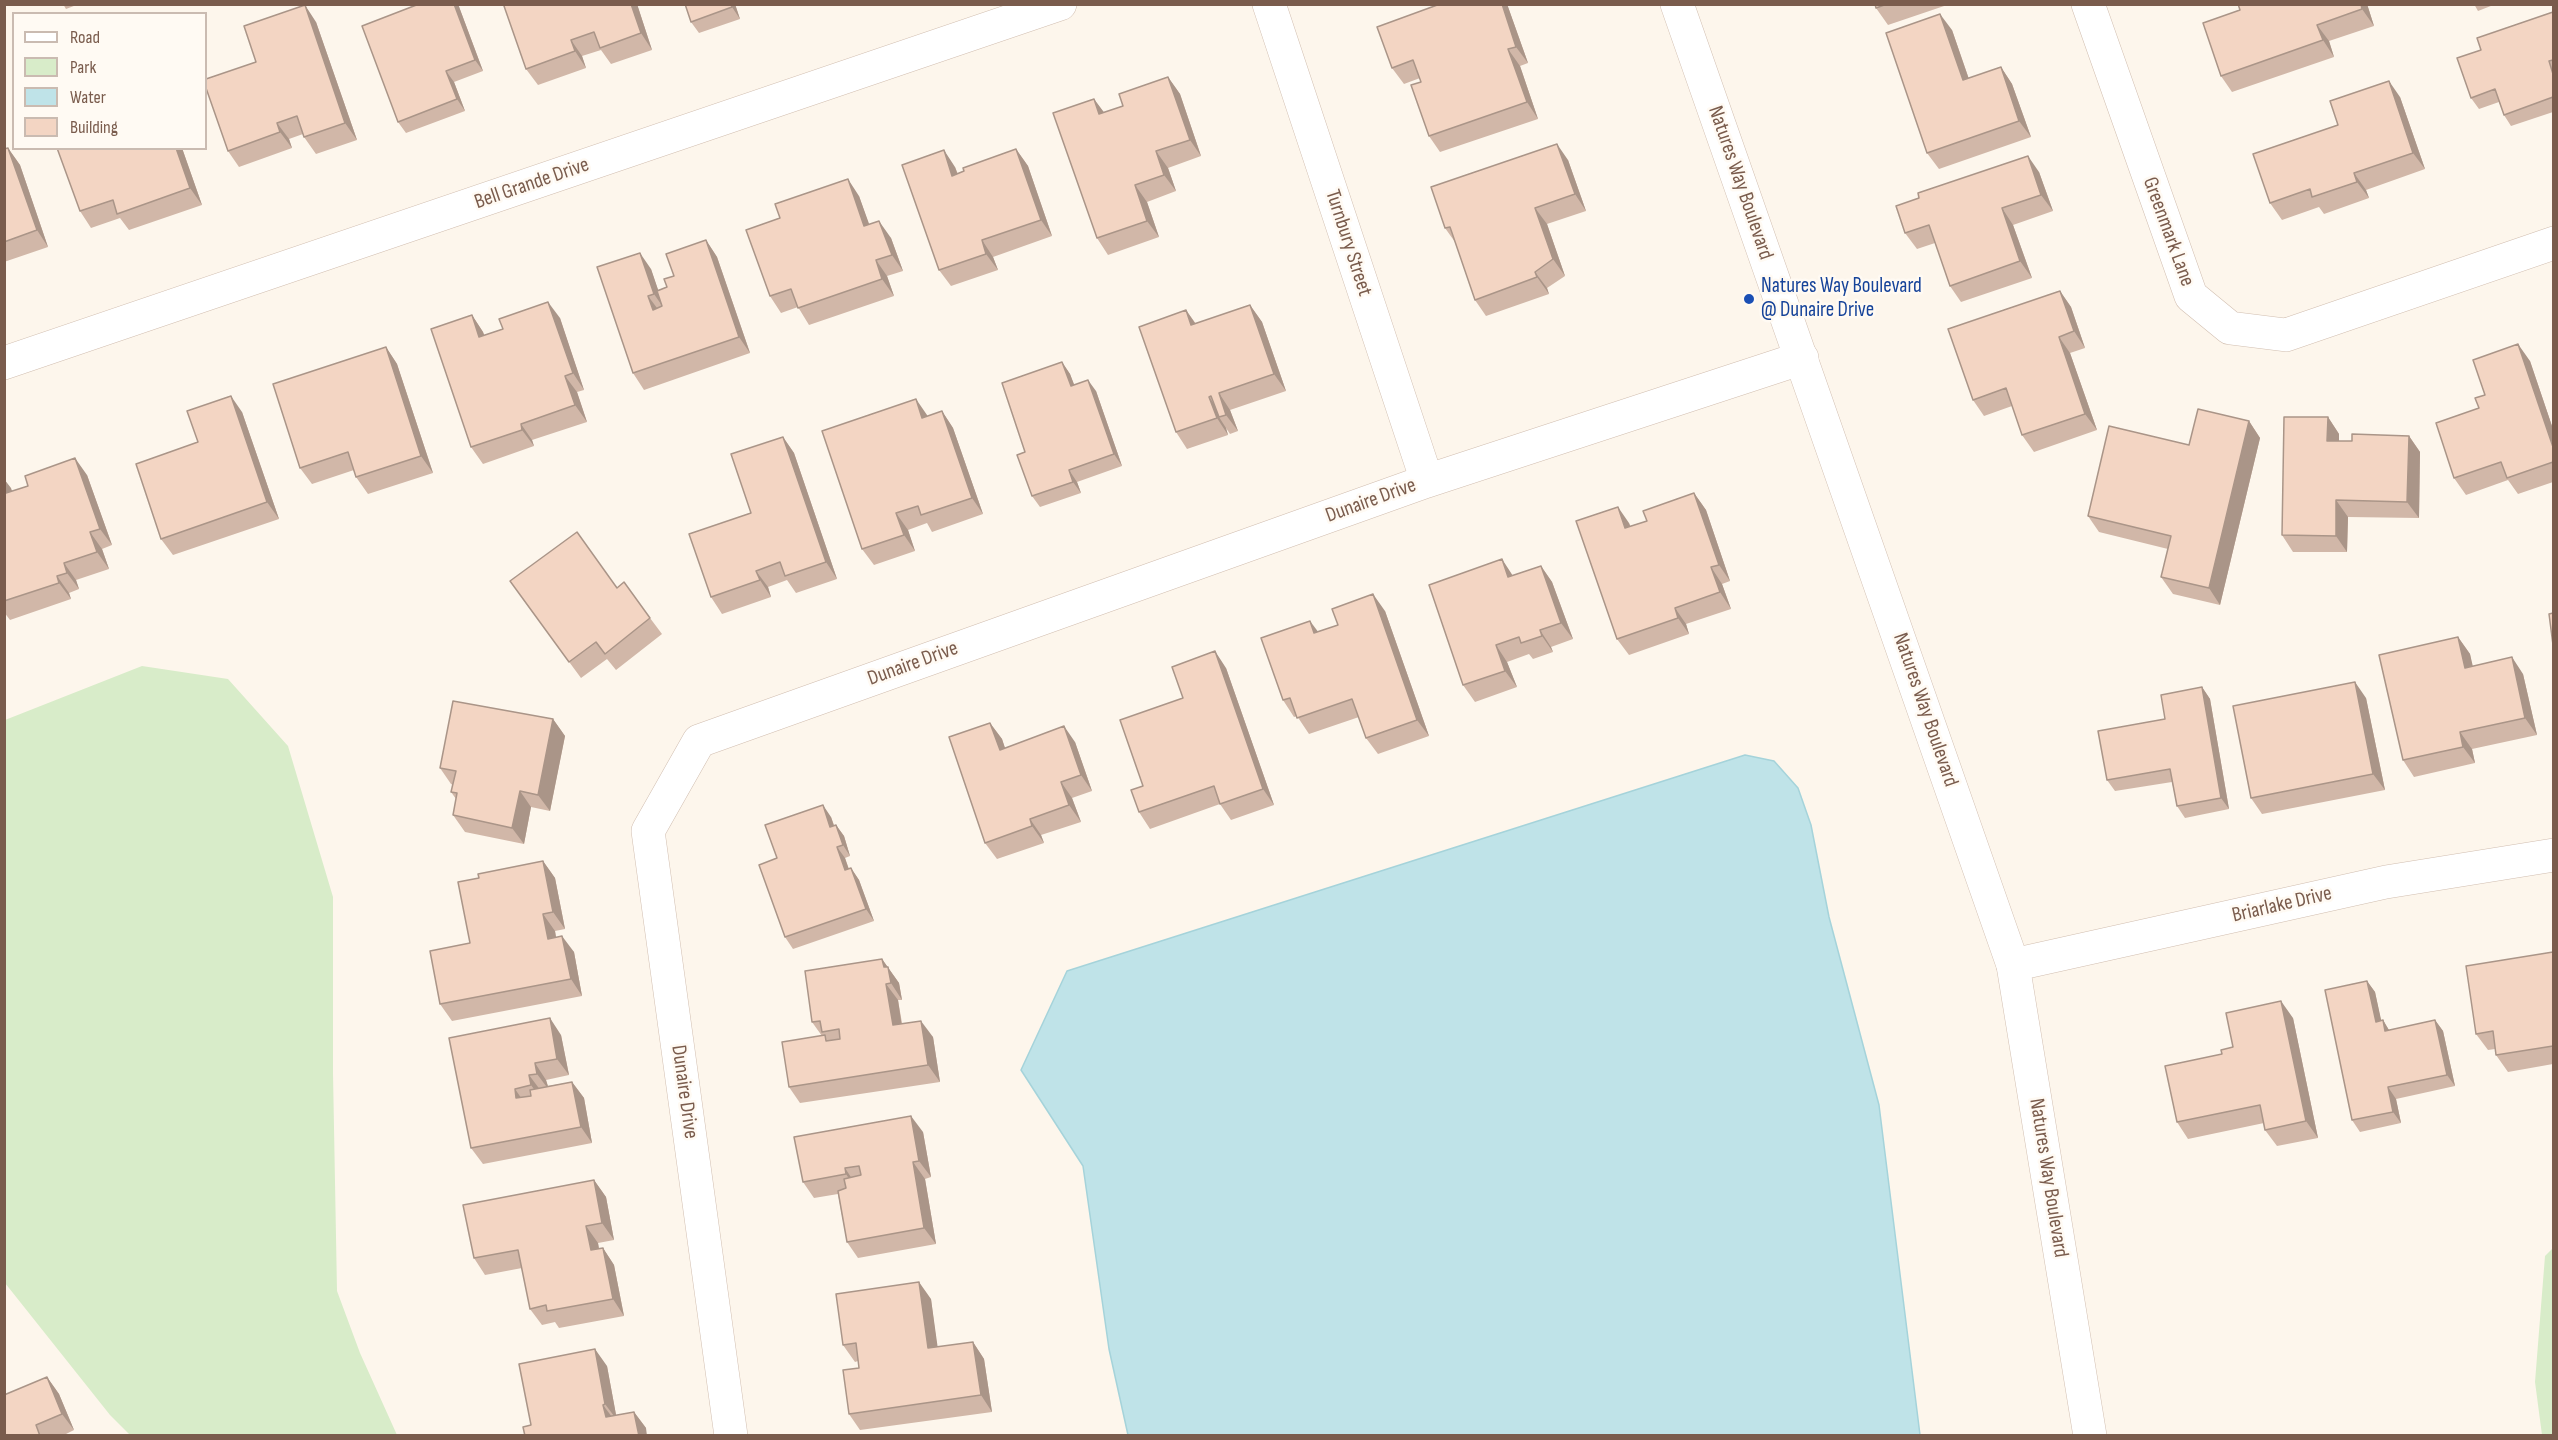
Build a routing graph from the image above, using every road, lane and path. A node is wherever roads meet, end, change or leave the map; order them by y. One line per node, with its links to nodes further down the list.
1 (1060, 4): 7 (street, Bell Grande Drive)
2 (1269, 4): 8 (street, Turnbury Street)
3 (1677, 4): 6 (street, Natures Way Boulevard)
4 (2088, 4): 5 (street, Greenmark Lane)
5 (2553, 243)
6 (1802, 358): 8 (street, Dunaire Drive); 10 (street, Natures Way Boulevard)
7 (4, 363)
8 (1427, 481): 11 (street, Dunaire Drive)
9 (2553, 855): 10 (street, Briarlake Drive)
10 (2013, 965): 12 (street, Natures Way Boulevard)
11 (731, 1436)
12 (2090, 1436)

